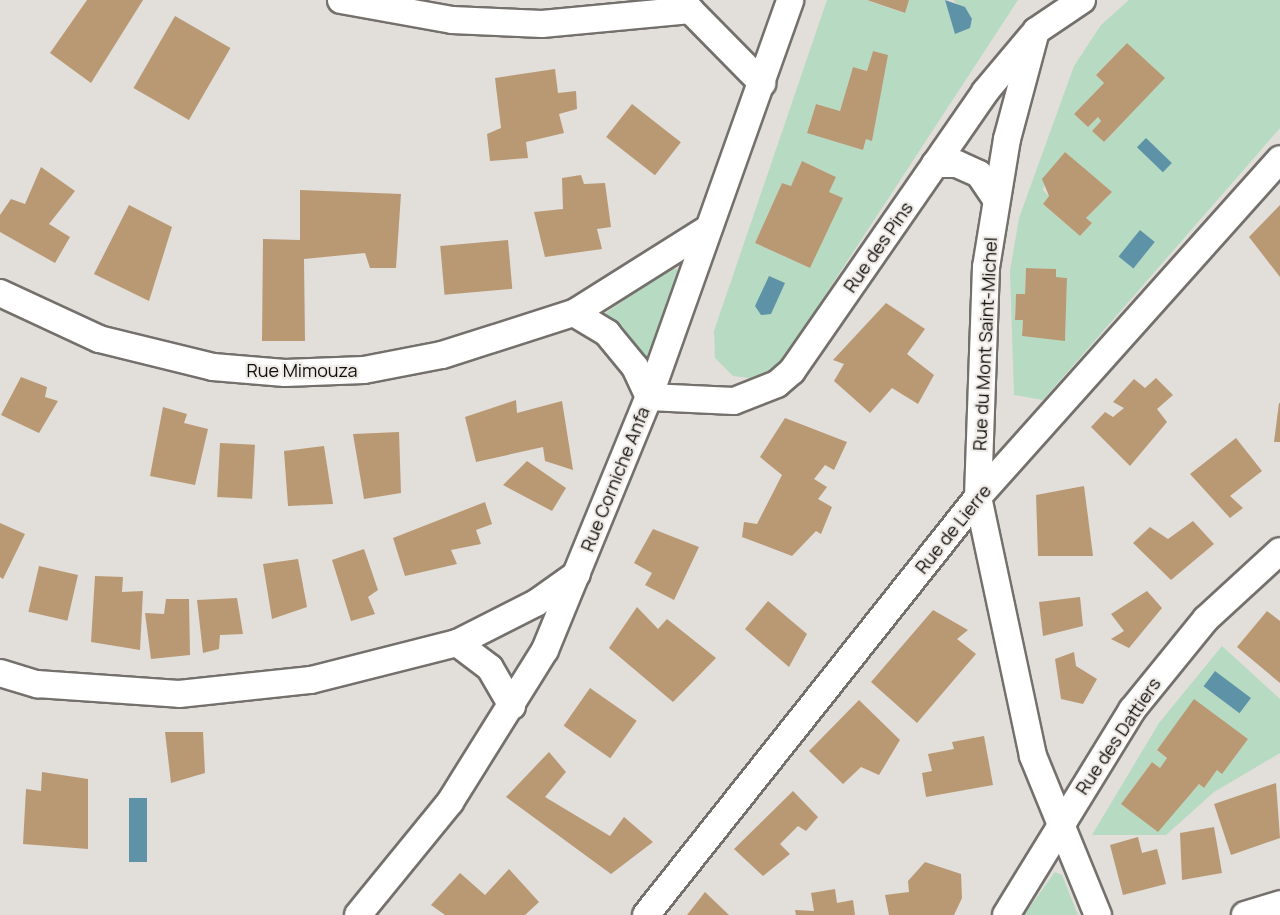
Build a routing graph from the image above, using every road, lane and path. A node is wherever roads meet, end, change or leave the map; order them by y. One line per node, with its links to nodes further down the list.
1 (341, 0): 5 (street)
2 (790, 0): 7 (street, Rue Corniche Anfa)
3 (1051, 0): 6 (street, Rue des Pins)
4 (1082, 0): 6 (street)
5 (701, 5): 7 (street)
6 (1036, 31): 9 (street, Rue des Pins); 10 (street, Rue du Mont Saint-Michel)
7 (762, 83): 11 (street, Rue Corniche Anfa)
8 (1280, 159): 15 (street, Rue de Lierre)
9 (935, 164): 10 (street); 14 (street, Rue des Pins)
10 (995, 198): 15 (street, Rue du Mont Saint-Michel)
11 (704, 231): 13 (street, Rue Mimouza); 14 (street, Rue Corniche Anfa)
12 (0, 293): 13 (street, Rue Mimouza)
13 (574, 313): 14 (street)
14 (649, 397): 17 (street, Rue Corniche Anfa)
15 (978, 497): 21 (street, Rue du Mont Saint-Michel); 24 (street, Rue de Lierre)
16 (1280, 551): 21 (street, Rue des Dattiers)
17 (577, 574): 18 (street); 20 (street, Rue Corniche Anfa)
18 (457, 644): 19 (street); 20 (street)
19 (0, 672)
20 (512, 706): 23 (street, Rue Corniche Anfa)
21 (1058, 827): 25 (street, Rue des Dattiers); 26 (street, Rue du Mont Saint-Michel)
22 (1280, 904): 27 (street)
23 (358, 915)
24 (646, 915)
25 (1006, 915)
26 (1098, 915)
27 (1245, 915)

